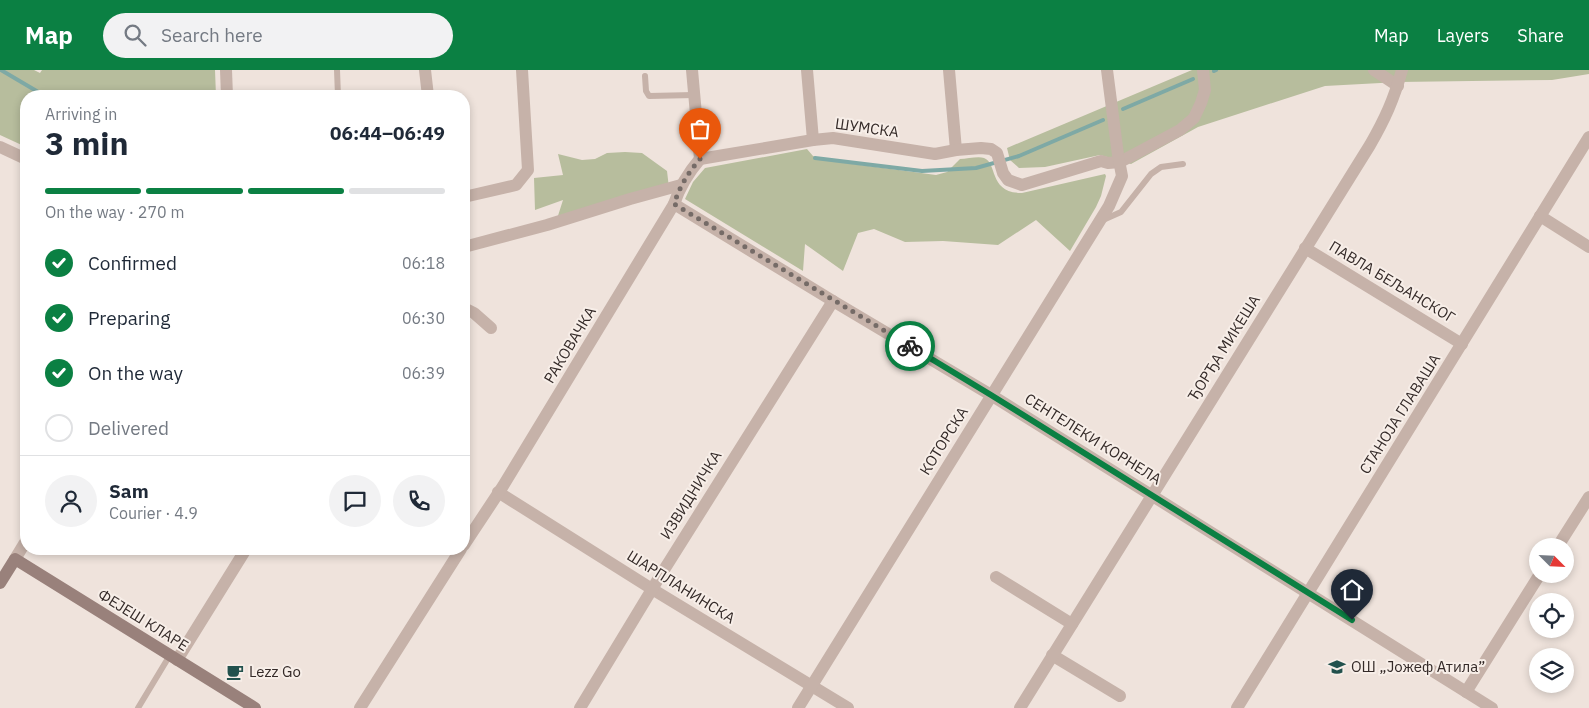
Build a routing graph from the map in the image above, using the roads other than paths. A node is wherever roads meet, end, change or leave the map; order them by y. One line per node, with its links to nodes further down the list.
1 (226, 70): 14 (street)
2 (337, 70): 15 (lane)
3 (425, 70): 16 (street)
4 (522, 70): 27 (street)
5 (692, 70): 17 (street)
6 (807, 70): 19 (street)
7 (949, 70): 21 (street)
8 (1108, 70): 24 (street, КОТОРСКА)
9 (1203, 70): 24 (street)
10 (1374, 70): 13 (street)
11 (1402, 70): 13 (street, ЂОРЂА МИКЕША)
12 (644, 76): 17 (lane)
13 (1398, 86): 33 (street, ЂОРЂА МИКЕША)
14 (227, 90)
15 (338, 90)
16 (427, 90)
17 (694, 95): 23 (street)
18 (1589, 137): 29 (street, СТАНОЈА ГЛАВАША)
19 (813, 140): 21 (street, ШУМСКА); 23 (street, ШУМСКА)
20 (0, 147): 22 (street)
21 (956, 150): 24 (street, ШУМСКА)
22 (20, 156)
23 (700, 159): 26 (street, РАКОВАЧКА)
24 (1120, 162): 30 (street, КОТОРСКА)
25 (1183, 164): 30 (lane)
26 (681, 185): 28 (street, РАКОВАЧКА); 31 (street)
27 (470, 196)
28 (674, 204): 34 (street, СЕНТЕЛЕКИ КОРНЕЛА); 39 (street, РАКОВАЧКА)
29 (1540, 216): 32 (street); 37 (street, СТАНОЈА ГЛАВАША)
30 (1100, 221): 38 (street, КОТОРСКА)
31 (470, 246)
32 (1589, 247)
33 (1305, 248): 37 (street, ПАВЛА БЕЉАНСКОГ); 40 (street, ЂОРЂА МИКЕША)
34 (833, 301): 38 (street, СЕНТЕЛЕКИ КОРНЕЛА); 51 (street, ИЗВИДНИЧКА)
35 (470, 311): 36 (street)
36 (490, 328)
37 (1462, 344): 52 (street, СТАНОЈА ГЛАВАША)
38 (991, 395): 40 (street, СЕНТЕЛЕКИ КОРНЕЛА); 56 (street, КОТОРСКА)
39 (498, 492): 42 (street, РАКОВАЧКА); 51 (street, ШАРПЛАНИНСКА)
40 (1152, 495): 52 (street, СЕНТЕЛЕКИ КОРНЕЛА); 53 (street, ЂОРЂА МИКЕША)
41 (1589, 497): 43 (street)
42 (470, 536)
43 (1563, 538)
44 (20, 551): 47 (street)
45 (242, 555): 55 (street)
46 (457, 555): 61 (street)
47 (15, 559): 49 (street); 55 (street, ФЕЈЕШ КЛАРЕ)
48 (996, 577): 53 (street)
49 (0, 582)
50 (1534, 583): 57 (street)
51 (652, 589): 56 (street, ШАРПЛАНИНСКА); 62 (street, ИЗВИДНИЧКА)
52 (1308, 593): 57 (street, СЕНТЕЛЕКИ КОРНЕЛА); 66 (street, СТАНОЈА ГЛАВАША)
53 (1072, 624): 54 (street, ЂОРЂА МИКЕША)
54 (1052, 655): 58 (street); 65 (street, ЂОРЂА МИКЕША)
55 (174, 658): 59 (lane); 60 (street, ФЕЈЕШ КЛАРЕ)
56 (812, 686): 63 (street, КОТОРСКА); 64 (street, ШАРПЛАНИНСКА)
57 (1466, 692): 67 (street, СЕНТЕЛЕКИ КОРНЕЛА)
58 (1120, 696)
59 (138, 708)
60 (255, 708)
61 (360, 708)
62 (580, 708)
63 (798, 708)
64 (848, 708)
65 (1020, 708)
66 (1237, 708)
67 (1492, 708)

